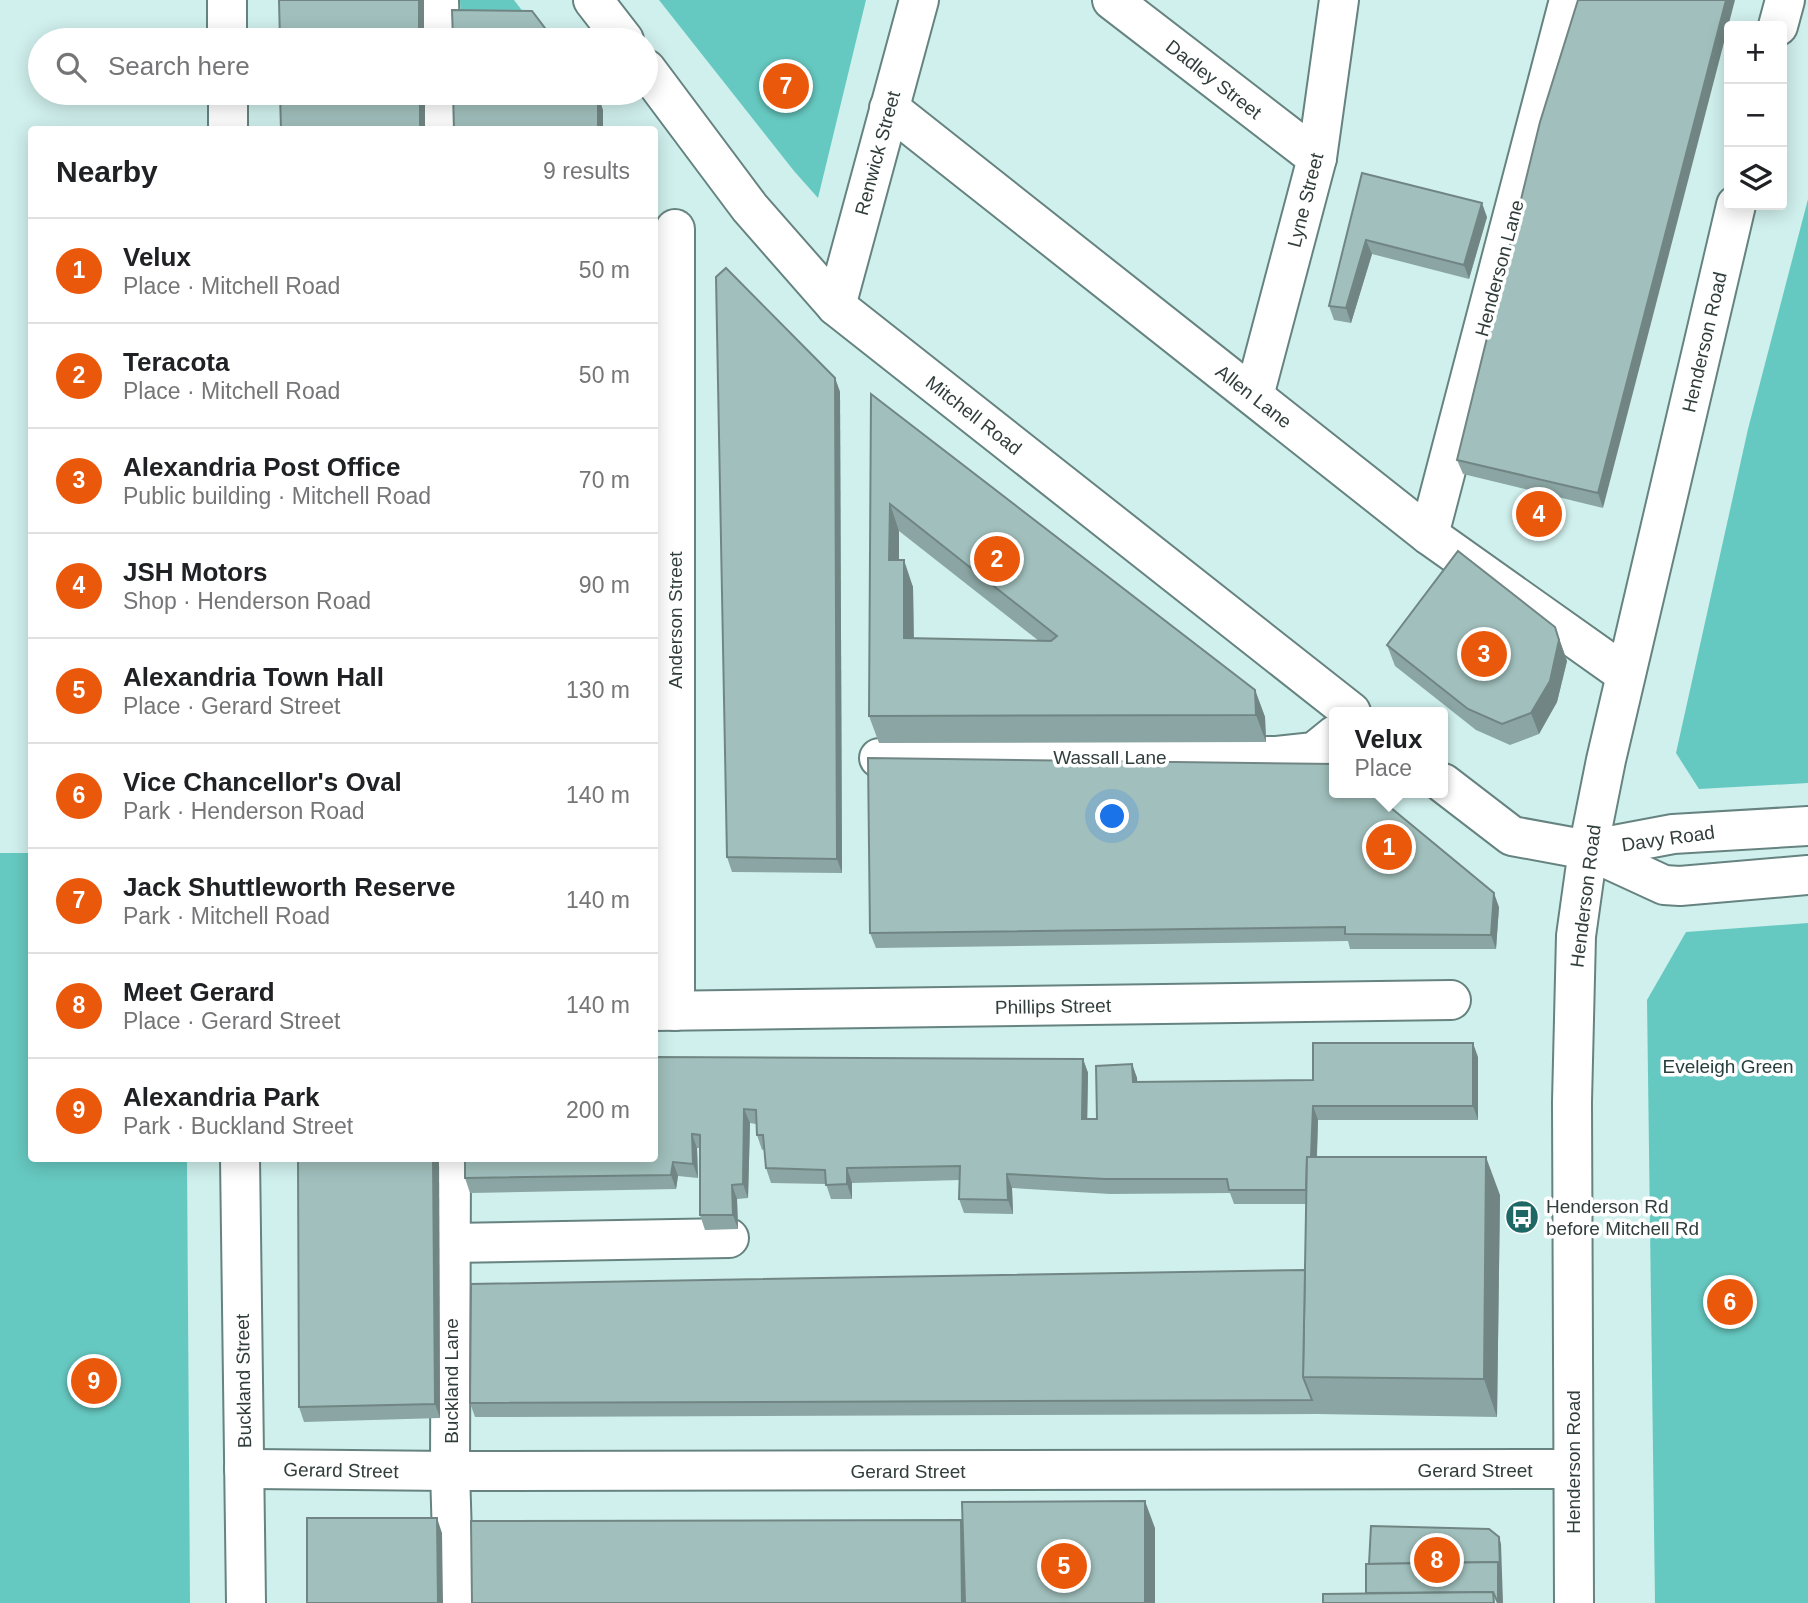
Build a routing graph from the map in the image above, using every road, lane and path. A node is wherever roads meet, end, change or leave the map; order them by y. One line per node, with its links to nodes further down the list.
1 (227, 0): 10 (street)
2 (439, 0): 11 (street)
3 (593, 0): 12 (street)
4 (919, 0): 16 (street, Renwick Street)
5 (1112, 0): 19 (street, Dadley Street)
6 (1339, 0): 19 (street, Lyne Street)
7 (1569, 0): 24 (street, Henderson Lane)
8 (1785, 0): 9 (street)
9 (1780, 21)
10 (227, 28)
11 (440, 28)
12 (615, 28)
13 (658, 85): 22 (street, Mitchell Road)
14 (228, 105): 17 (street)
15 (440, 105): 18 (street)
16 (890, 108): 22 (street, Renwick Street); 23 (street, Allen Lane)
17 (228, 126)
18 (441, 126)
19 (1317, 158): 23 (street, Lyne Street)
20 (1735, 210): 25 (street, Henderson Road)
21 (675, 229): 34 (street, Anderson Street)
22 (836, 306): 26 (street, Mitchell Road)
23 (1254, 396): 24 (street, Allen Lane)
24 (1429, 535): 25 (street, Allen Lane)
25 (1625, 674): 31 (street, Henderson Road)
26 (1345, 707)
27 (1329, 740): 28 (street, Wassall Lane)
28 (879, 758)
29 (1448, 787): 31 (street)
30 (1808, 826): 31 (street, Davy Road)
31 (1588, 850): 32 (street, Davy Road); 40 (street, Henderson Road)
32 (1808, 875)
33 (1451, 1000): 34 (street, Phillips Street)
34 (665, 1011)
35 (240, 1162): 39 (street, Buckland Street)
36 (452, 1162): 38 (street, Buckland Lane)
37 (729, 1238): 38 (street)
38 (451, 1243): 41 (street, Buckland Lane)
39 (244, 1469): 41 (street, Gerard Street); 42 (street, Buckland Street)
40 (1572, 1469): 41 (street, Gerard Street); 44 (street, Henderson Road)
41 (450, 1471): 43 (street, Buckland Lane)
42 (246, 1603)
43 (454, 1603)
44 (1574, 1603)

